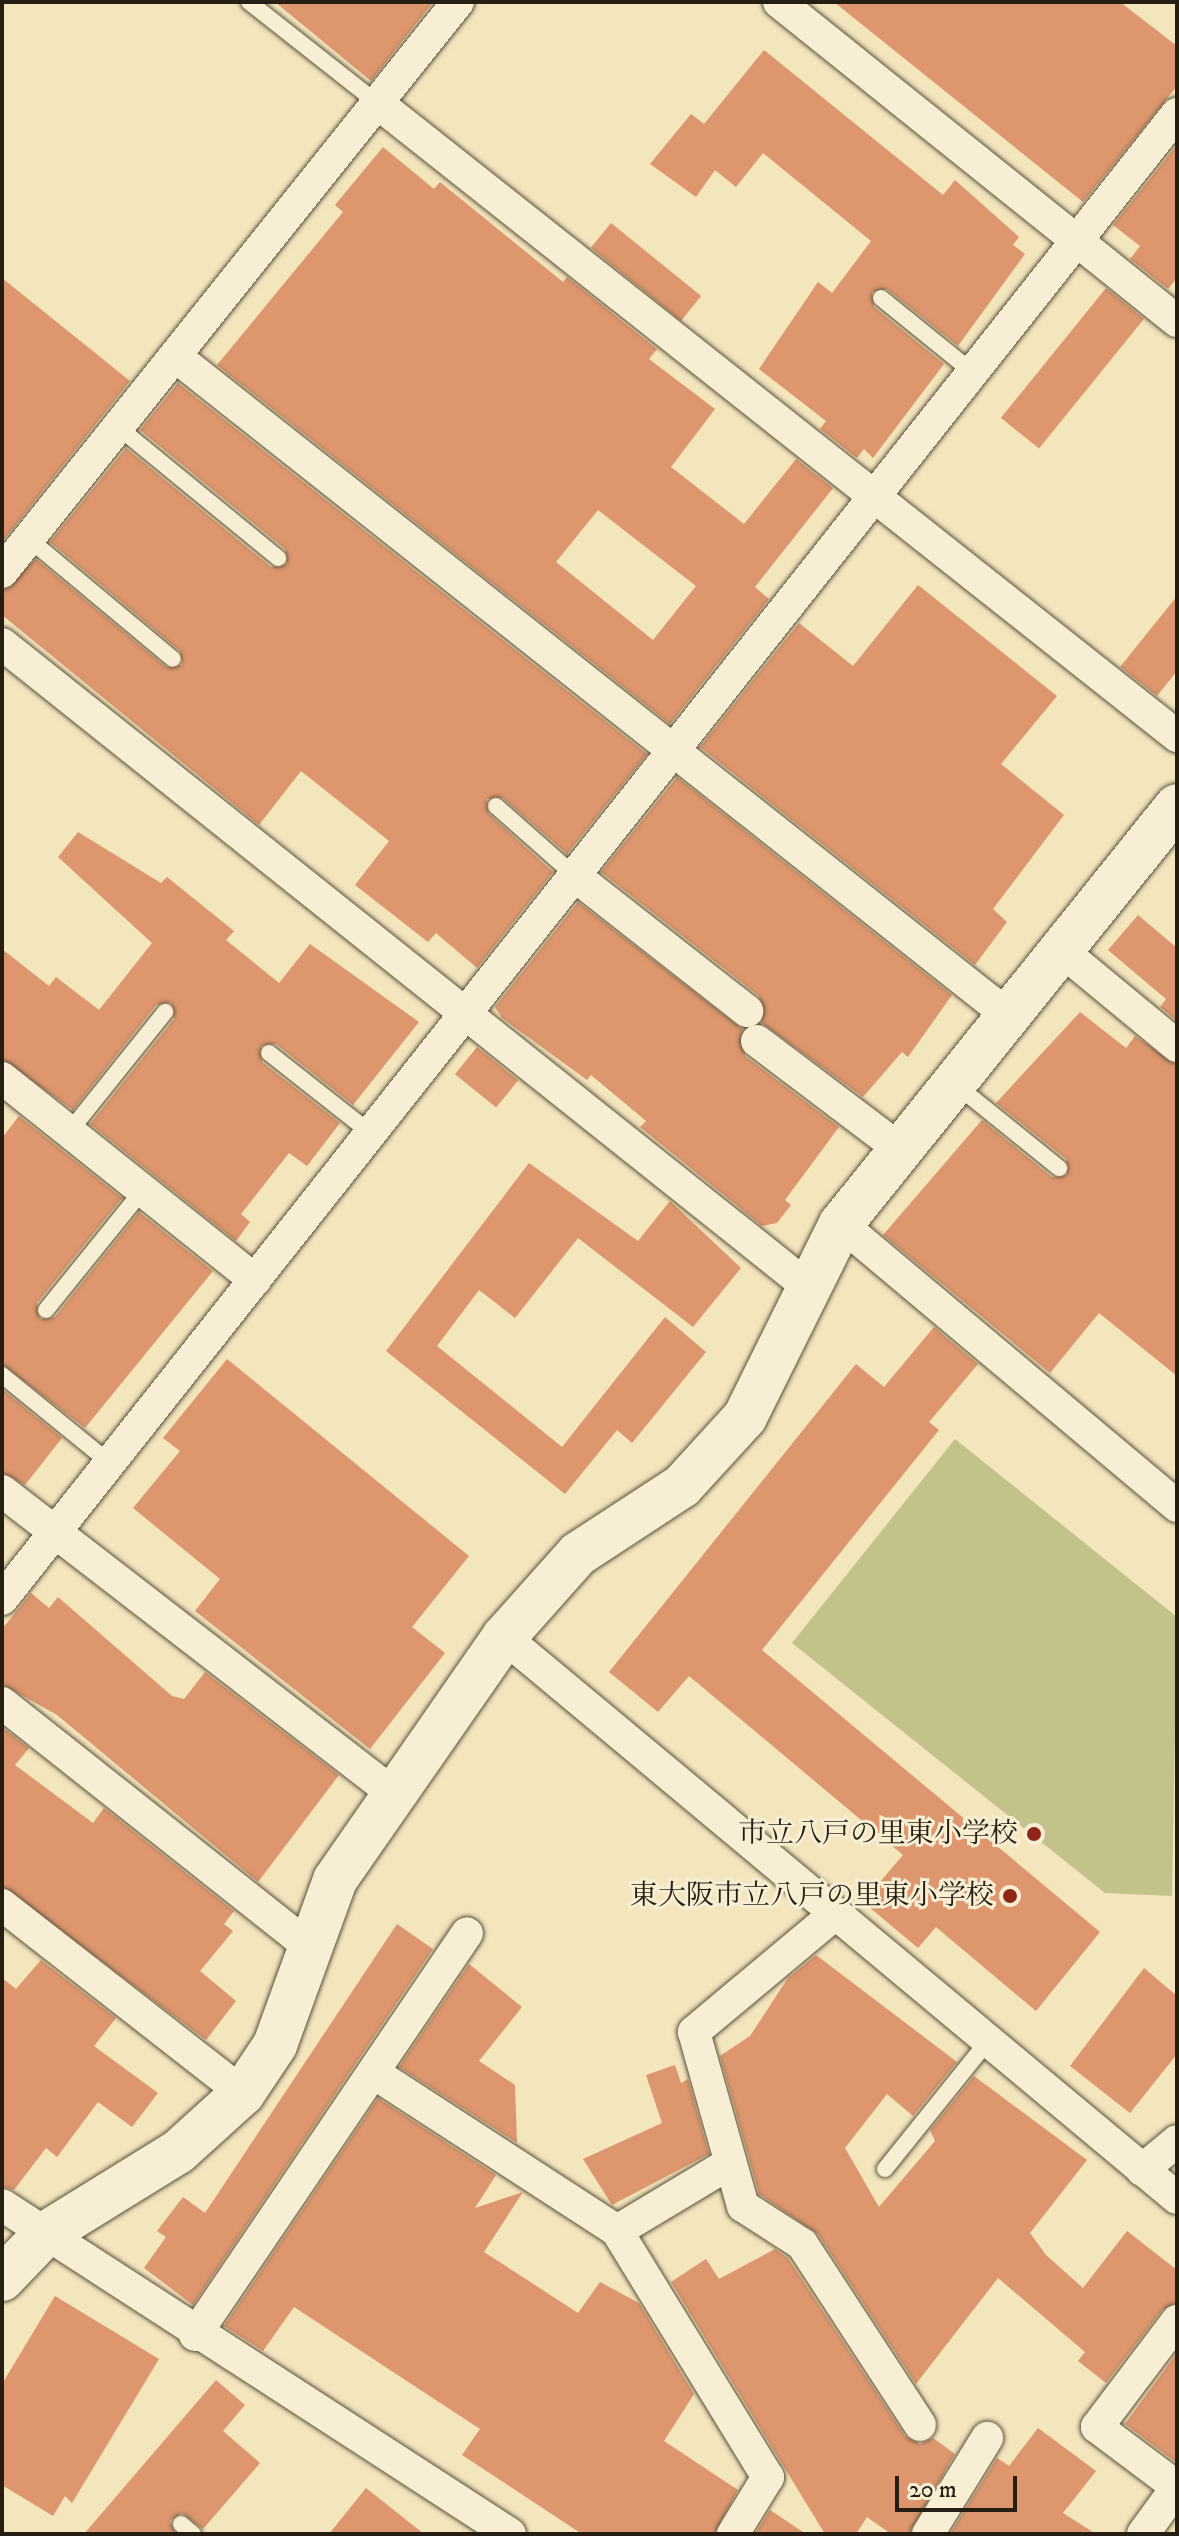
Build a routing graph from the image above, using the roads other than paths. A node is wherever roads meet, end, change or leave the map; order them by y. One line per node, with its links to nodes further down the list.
1 (249, 2): 4 (lane)
2 (458, 2): 4 (street)
3 (779, 2): 6 (street)
4 (380, 105): 9 (street); 12 (street)
5 (1177, 115): 6 (street)
6 (1077, 240): 8 (street); 10 (street)
7 (881, 298): 10 (lane)
8 (1177, 321)
9 (175, 356): 11 (street); 19 (street)
10 (971, 371): 12 (street)
11 (118, 427): 13 (street); 14 (lane)
12 (873, 493): 18 (street); 19 (street)
13 (29, 539): 15 (street); 17 (lane)
14 (278, 558)
15 (2, 572)
16 (2, 644): 25 (street)
17 (173, 659)
18 (1177, 736)
19 (671, 753): 22 (street); 26 (street)
20 (496, 806): 22 (lane)
21 (1177, 806): 23 (street)
22 (575, 876): 25 (street); 33 (street)
23 (1061, 950): 26 (street); 27 (street)
24 (165, 1012): 31 (lane)
25 (466, 1015): 32 (street); 38 (street)
26 (1009, 1016): 30 (street)
27 (1177, 1046)
28 (269, 1053): 32 (lane)
29 (2, 1078): 31 (street)
30 (954, 1083): 33 (street); 34 (lane)
31 (69, 1132): 35 (street)
32 (372, 1134): 37 (street)
33 (901, 1150): 36 (street)
34 (1059, 1168)
35 (142, 1191): 37 (street); 39 (lane)
36 (841, 1224): 38 (street); 43 (street)
37 (255, 1280): 41 (street)
38 (807, 1286): 46 (street)
39 (46, 1310)
40 (2, 1375): 41 (lane)
41 (110, 1463): 44 (street)
42 (2, 1491): 44 (street)
43 (1177, 1506)
44 (55, 1533): 45 (street); 48 (street)
45 (2, 1599)
46 (504, 1637): 48 (street); 50 (street)
47 (2, 1703): 52 (street)
48 (393, 1793): 52 (street)
49 (2, 1905): 55 (street)
50 (835, 1914): 53 (street); 57 (street)
51 (467, 1933): 54 (street)
52 (309, 1946): 55 (street)
53 (988, 2041): 58 (lane); 59 (street)
54 (374, 2073): 62 (street); 66 (street)
55 (243, 2093): 63 (street)
56 (1177, 2141): 59 (street)
57 (730, 2163): 62 (street); 67 (street)
58 (885, 2169)
59 (1142, 2170): 60 (street)
60 (1177, 2198)
61 (2, 2205): 63 (street)
62 (617, 2231): 70 (street)
63 (45, 2234): 64 (street); 66 (street)
64 (2, 2279)
65 (1177, 2321): 72 (street)
66 (195, 2335): 69 (street)
67 (920, 2425)
68 (987, 2438): 71 (street)
69 (487, 2528)
70 (733, 2534)
71 (928, 2534)
72 (1143, 2534)

